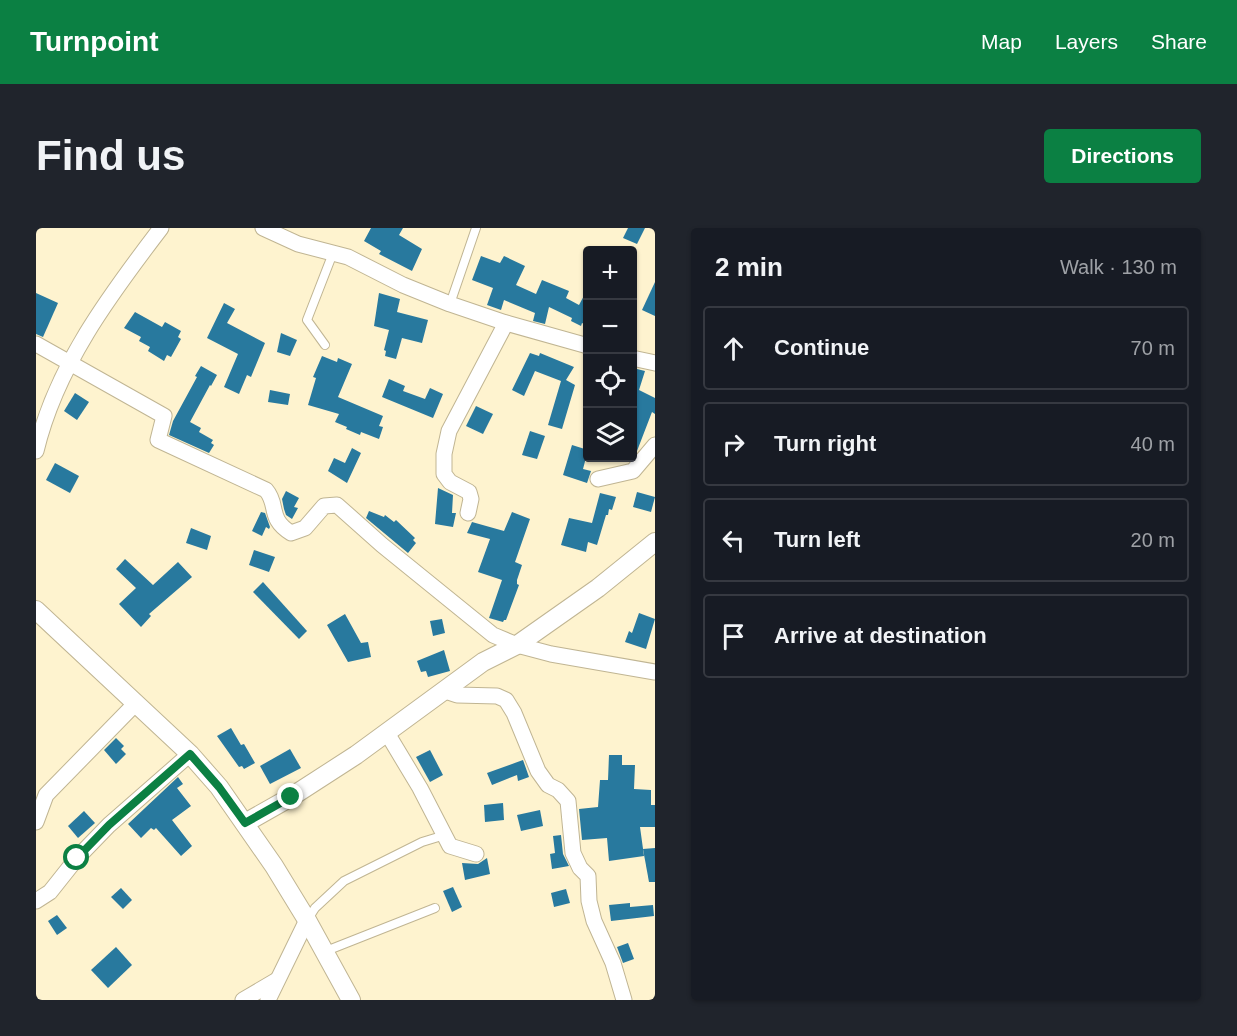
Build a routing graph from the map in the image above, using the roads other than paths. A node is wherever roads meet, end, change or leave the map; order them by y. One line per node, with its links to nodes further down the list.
1 (161, 228): 12 (street)
2 (263, 228): 4 (street)
3 (476, 228): 5 (lane)
4 (333, 254): 5 (street); 8 (lane)
5 (450, 304): 6 (street)
6 (506, 323): 9 (street); 16 (street)
7 (36, 344): 12 (street)
8 (325, 345)
9 (583, 345)
10 (637, 359): 11 (street)
11 (655, 363)
12 (69, 364): 14 (street); 19 (street)
13 (655, 445): 15 (street)
14 (36, 451)
15 (598, 480)
16 (468, 513)
17 (655, 542): 19 (street)
18 (36, 610): 22 (street)
19 (517, 645): 20 (street); 21 (street)
20 (655, 672)
21 (445, 691): 23 (street); 37 (street)
22 (136, 703): 24 (street); 25 (street)
23 (387, 733): 26 (street); 27 (street)
24 (190, 754): 26 (street); 29 (street)
25 (36, 822)
26 (245, 823): 31 (street)
27 (445, 835): 28 (street); 31 (lane)
28 (476, 854)
29 (36, 901)
30 (435, 908): 32 (lane)
31 (307, 920): 32 (street); 33 (street)
32 (324, 952): 36 (street)
33 (277, 980): 34 (street); 35 (street)
34 (243, 1000)
35 (268, 1000)
36 (351, 1000)
37 (624, 1000)

